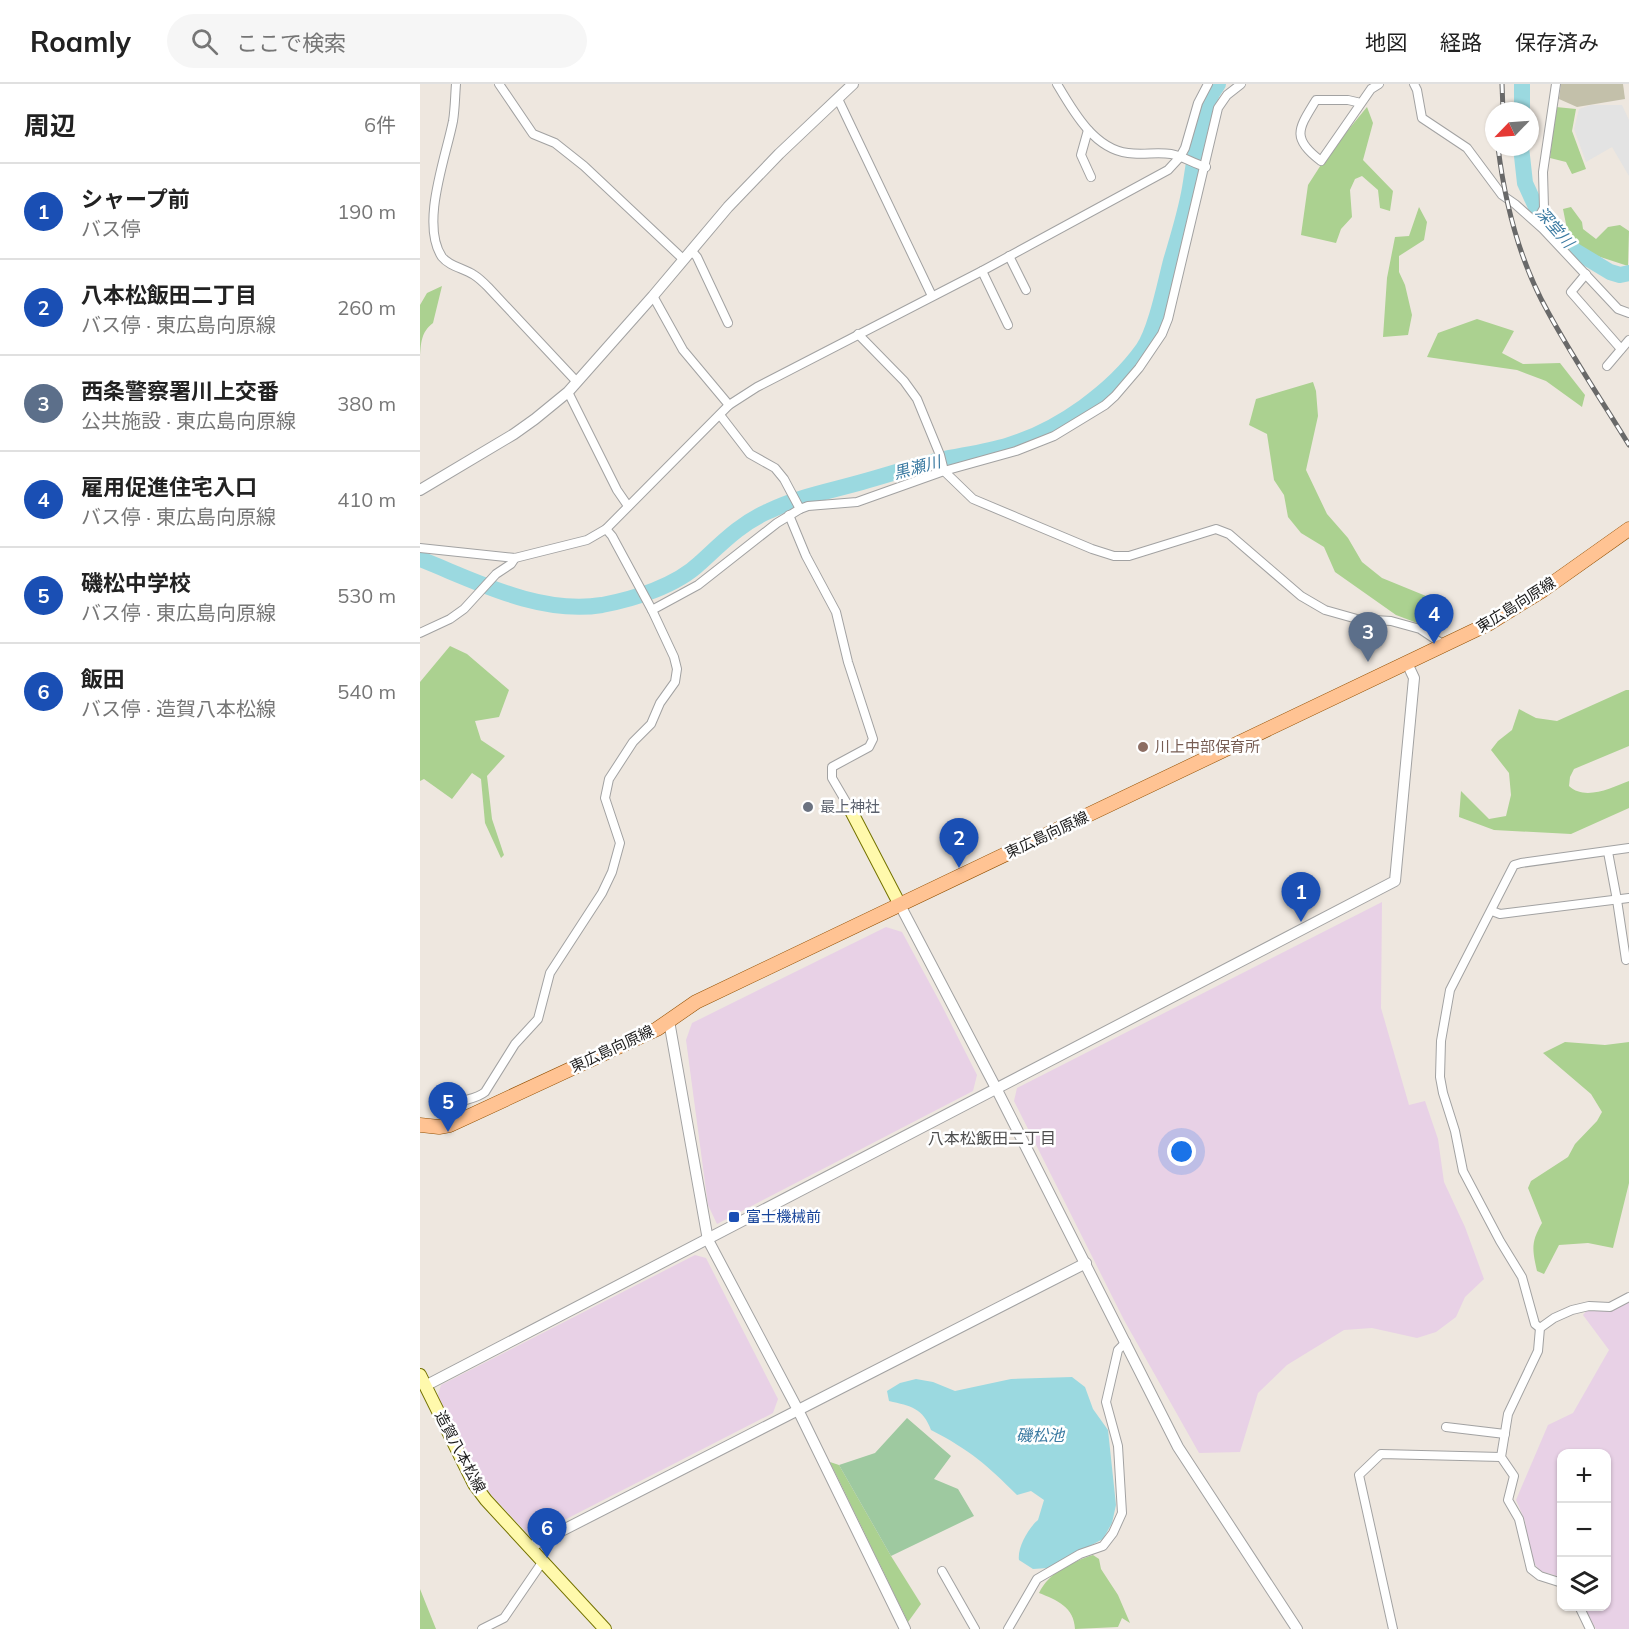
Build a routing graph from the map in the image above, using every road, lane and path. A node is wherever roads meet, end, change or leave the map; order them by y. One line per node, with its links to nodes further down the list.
1 (456, 84): 32 (street)
2 (499, 84): 19 (street)
3 (853, 84): 10 (street)
4 (1057, 84): 12 (street)
5 (1208, 84): 13 (street)
6 (1241, 84): 14 (street)
7 (1379, 84): 11 (street)
8 (1414, 84): 16 (street)
9 (1556, 84): 16 (street)
10 (838, 99): 17 (street); 24 (street)
11 (1361, 103): 11 (street)
12 (1088, 130): 13 (street); 15 (street)
13 (1183, 158): 14 (street); 18 (street)
14 (1204, 166): 36 (street)
15 (1091, 177)
16 (1537, 220): 21 (street)
17 (691, 250): 19 (street); 26 (street)
18 (1009, 256): 20 (street); 22 (street)
19 (683, 259): 23 (street)
20 (982, 272): 24 (street); 27 (street)
21 (1586, 274): 25 (street); 30 (street)
22 (1026, 290)
23 (653, 296): 32 (street); 34 (street)
24 (932, 296): 28 (street)
25 (1629, 313)
26 (728, 323)
27 (1008, 325)
28 (858, 334): 34 (street); 36 (street)
29 (1629, 340): 30 (street)
30 (1620, 349): 31 (street)
31 (1607, 366)
32 (577, 382): 33 (street)
33 (568, 392): 37 (street); 38 (street)
34 (729, 405): 35 (street)
35 (720, 416): 38 (street); 39 (street)
36 (944, 471): 39 (street); 47 (street)
37 (420, 490)
38 (628, 506): 41 (street)
39 (800, 509): 40 (street)
40 (789, 515): 45 (street); 49 (street)
41 (606, 529): 44 (street); 45 (street)
42 (1629, 529): 47 (main road, 東広島向原線)
43 (420, 548): 44 (street)
44 (515, 558): 46 (street)
45 (651, 608): 60 (street)
46 (420, 633)
47 (1444, 645): 48 (main road, 東広島向原線)
48 (1407, 663): 54 (main road, 東広島向原線); 58 (street)
49 (849, 807): 54 (main road)
50 (1629, 848): 51 (street)
51 (1608, 852): 53 (street); 55 (street)
52 (1629, 898): 53 (street)
53 (1617, 900): 55 (street); 56 (street)
54 (900, 905): 57 (main road, 東広島向原線); 58 (street)
55 (1492, 911): 64 (street)
56 (1626, 960)
57 (669, 1021): 60 (main road, 東広島向原線); 61 (street)
58 (997, 1090): 61 (street); 62 (street)
59 (420, 1125): 60 (main road, 東広島向原線)
60 (450, 1125)
61 (708, 1239): 66 (street); 67 (street)
62 (1086, 1263): 65 (street); 67 (street)
63 (1629, 1297): 64 (street)
64 (1540, 1328): 69 (street)
65 (1126, 1342): 80 (street); 81 (street)
66 (423, 1381): 71 (main road, 造賀八本松線)
67 (798, 1410): 71 (street); 78 (street)
68 (1446, 1427): 69 (street)
69 (1505, 1434): 70 (street)
70 (1501, 1457): 74 (street); 82 (street)
71 (530, 1547): 72 (main road, 造賀八本松線)
72 (543, 1561): 76 (street); 77 (main road, 造賀八本松線)
73 (942, 1571): 79 (street)
74 (1557, 1581)
75 (1581, 1611): 83 (street)
76 (482, 1629)
77 (605, 1629)
78 (905, 1629)
79 (975, 1629)
80 (1008, 1629)
81 (1297, 1629)
82 (1394, 1629)
83 (1590, 1629)

